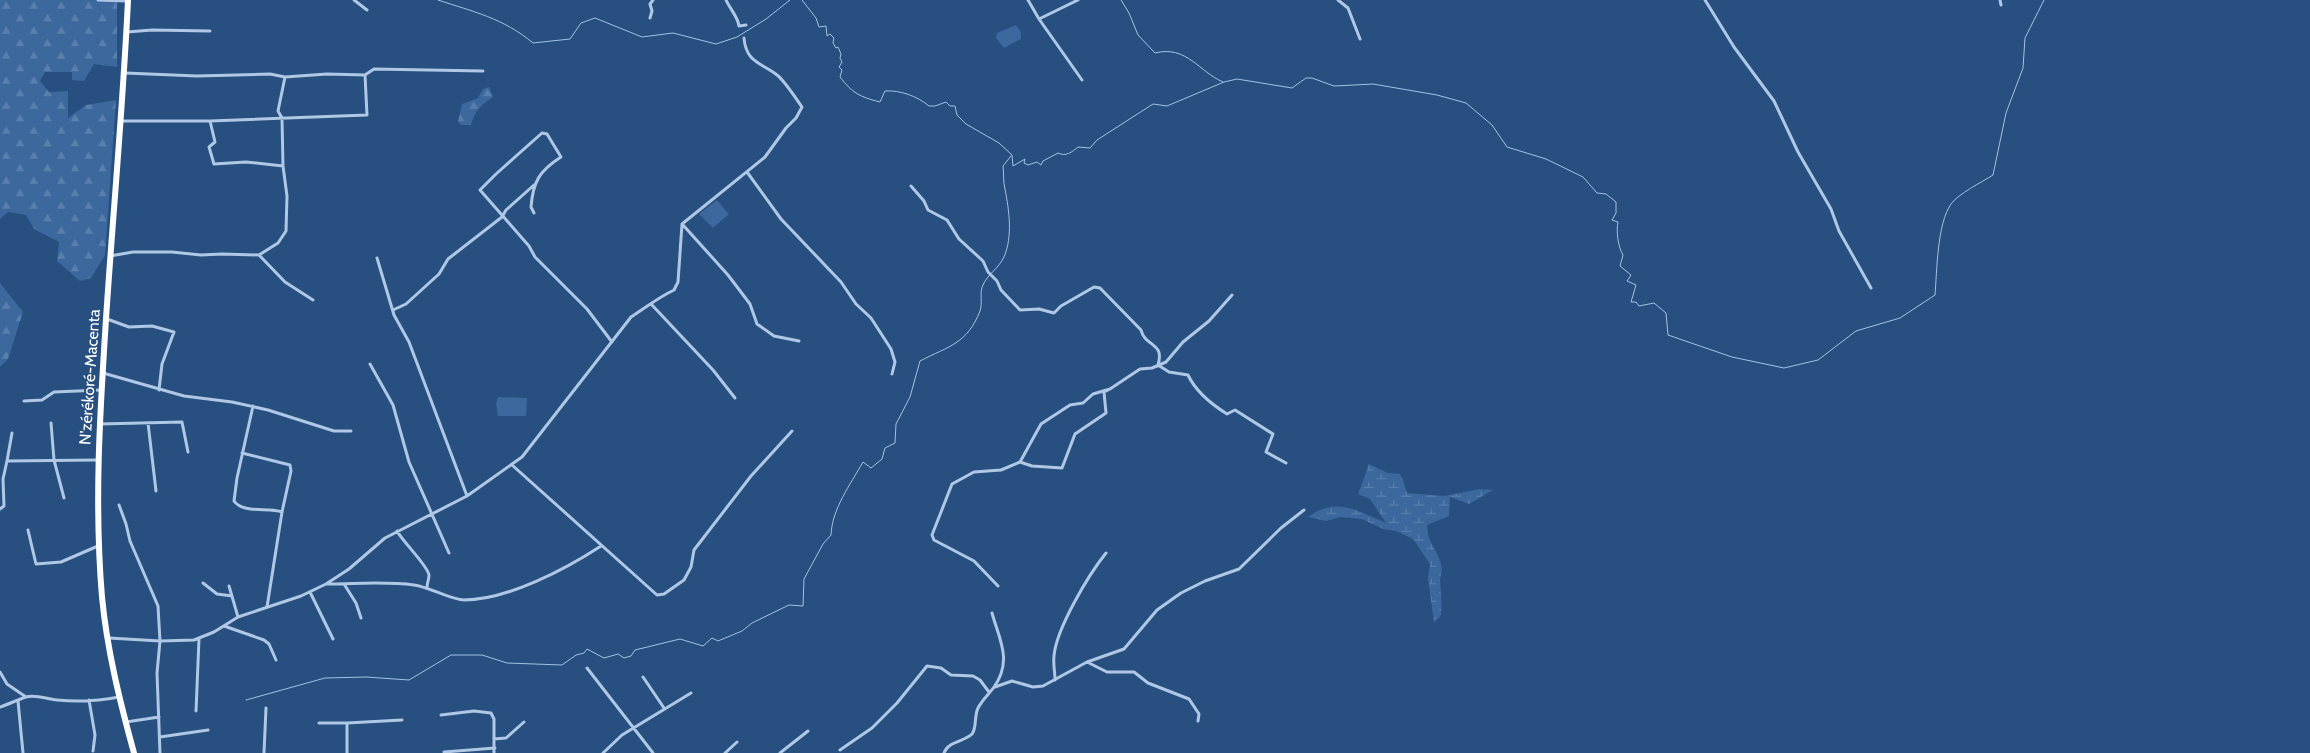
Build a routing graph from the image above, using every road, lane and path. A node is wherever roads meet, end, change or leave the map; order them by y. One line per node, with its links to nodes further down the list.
1 (98, 0): 2 (street)
2 (128, 0): 17 (highway, N'zérékoré-Macenta)
3 (354, 0): 12 (street)
4 (653, 0): 13 (street)
5 (726, 0): 15 (street)
6 (1028, 0): 14 (street)
7 (1078, 0): 14 (street)
8 (1338, 0): 19 (street)
9 (1705, 0): 38 (street)
10 (2000, 0): 11 (street)
11 (2001, 5)
12 (367, 10)
13 (650, 18)
14 (1039, 19): 24 (street)
15 (746, 25)
16 (210, 31): 17 (street)
17 (127, 32): 21 (highway, N'zérékoré-Macenta)
18 (744, 38): 29 (street)
19 (1360, 39)
20 (483, 71): 22 (street)
21 (122, 73): 23 (street); 27 (highway, N'zérékoré-Macenta)
22 (365, 75): 23 (street); 25 (street)
23 (285, 77): 25 (street)
24 (1082, 80)
25 (282, 118): 26 (street); 28 (street)
26 (210, 120): 27 (street); 28 (street)
27 (119, 121): 36 (highway, N'zérékoré-Macenta)
28 (283, 166): 35 (street)
29 (747, 172): 34 (street); 49 (street)
30 (535, 185): 32 (street); 33 (street); 33 (street)
31 (911, 186): 47 (street)
32 (534, 213)
33 (502, 217): 42 (street); 45 (street)
34 (682, 224): 41 (street); 44 (street)
35 (259, 255): 36 (street); 40 (street)
36 (110, 256): 43 (highway, N'zérékoré-Macenta)
37 (377, 258): 42 (street)
38 (1871, 288)
39 (1232, 295): 47 (street)
40 (313, 300)
41 (652, 305): 45 (street); 53 (street)
42 (393, 310): 71 (street)
43 (106, 319): 48 (highway, N'zérékoré-Macenta); 52 (street)
44 (799, 341)
45 (612, 342): 69 (street)
46 (370, 364): 77 (street)
47 (1158, 365): 50 (street); 68 (street)
48 (102, 372): 51 (highway, N'zérékoré-Macenta); 52 (street)
49 (892, 374)
50 (1110, 389): 67 (street); 67 (street)
51 (101, 390): 54 (street); 58 (highway, N'zérékoré-Macenta)
52 (159, 390): 55 (street)
53 (736, 398)
54 (24, 401)
55 (253, 406): 59 (street); 63 (street)
56 (51, 423): 64 (street)
57 (148, 423): 58 (street); 62 (street); 70 (street)
58 (99, 424): 65 (highway, N'zérékoré-Macenta)
59 (351, 431)
60 (792, 431): 81 (street)
61 (12, 434): 66 (street)
62 (188, 452)
63 (242, 452): 76 (street); 76 (street)
64 (54, 460): 65 (street); 66 (street); 72 (street)
65 (97, 460): 80 (highway, N'zérékoré-Macenta)
66 (7, 462): 74 (street)
67 (1020, 462): 88 (street)
68 (1286, 463)
69 (512, 465): 71 (street); 81 (street)
70 (156, 491)
71 (467, 496): 77 (street)
72 (64, 498)
73 (119, 505): 100 (street)
74 (0, 509)
75 (1304, 510): 102 (street)
76 (282, 512): 92 (street)
77 (433, 513): 79 (street); 82 (street)
78 (28, 530): 80 (street)
79 (397, 531): 85 (street); 89 (street)
80 (99, 546): 97 (highway, N'zérékoré-Macenta)
81 (601, 546): 89 (street)
82 (449, 553)
83 (1106, 553): 106 (street)
84 (203, 583): 91 (street)
85 (326, 584): 86 (street); 90 (street)
86 (344, 584): 89 (street); 95 (street)
87 (229, 586): 91 (street)
88 (998, 586)
89 (427, 587)
90 (310, 592): 92 (street); 99 (street)
91 (232, 596): 94 (street)
92 (267, 607): 94 (street)
93 (992, 613): 107 (street)
94 (238, 617): 96 (street)
95 (361, 618)
96 (224, 626): 98 (street); 101 (street)
97 (108, 638): 100 (street); 111 (highway, N'zérékoré-Macenta)
98 (199, 639): 100 (street); 117 (street)
99 (334, 639)
100 (160, 641): 119 (street)
101 (276, 660)
102 (1087, 662): 106 (street); 121 (street)
103 (586, 668): 126 (street)
104 (0, 672): 110 (street)
105 (643, 677): 116 (street)
106 (1055, 680): 107 (street)
107 (994, 687): 108 (street)
108 (989, 692): 132 (street); 145 (street)
109 (691, 693): 116 (street)
110 (26, 697): 112 (street); 113 (street)
111 (120, 697): 112 (street); 122 (highway, N'zérékoré-Macenta)
112 (89, 700): 133 (street)
113 (18, 702): 114 (street); 136 (street)
114 (0, 707)
115 (266, 708): 139 (street)
116 (664, 708): 126 (street)
117 (196, 711)
118 (441, 715): 130 (street)
119 (159, 717): 122 (street); 129 (street)
120 (402, 720): 125 (street)
121 (1198, 721)
122 (126, 722): 137 (highway, N'zérékoré-Macenta)
123 (524, 722): 130 (street)
124 (319, 723): 125 (street)
125 (348, 723): 140 (street)
126 (634, 728): 141 (street); 142 (street)
127 (208, 730): 129 (street)
128 (808, 731): 144 (street)
129 (160, 737): 138 (street)
130 (494, 739): 134 (street)
131 (737, 742): 143 (street)
132 (840, 750)
133 (93, 751)
134 (494, 751): 135 (street)
135 (444, 752)
136 (23, 753)
137 (134, 753)
138 (160, 753)
139 (264, 753)
140 (347, 753)
141 (602, 753)
142 (653, 753)
143 (725, 753)
144 (780, 753)
145 (944, 753)

